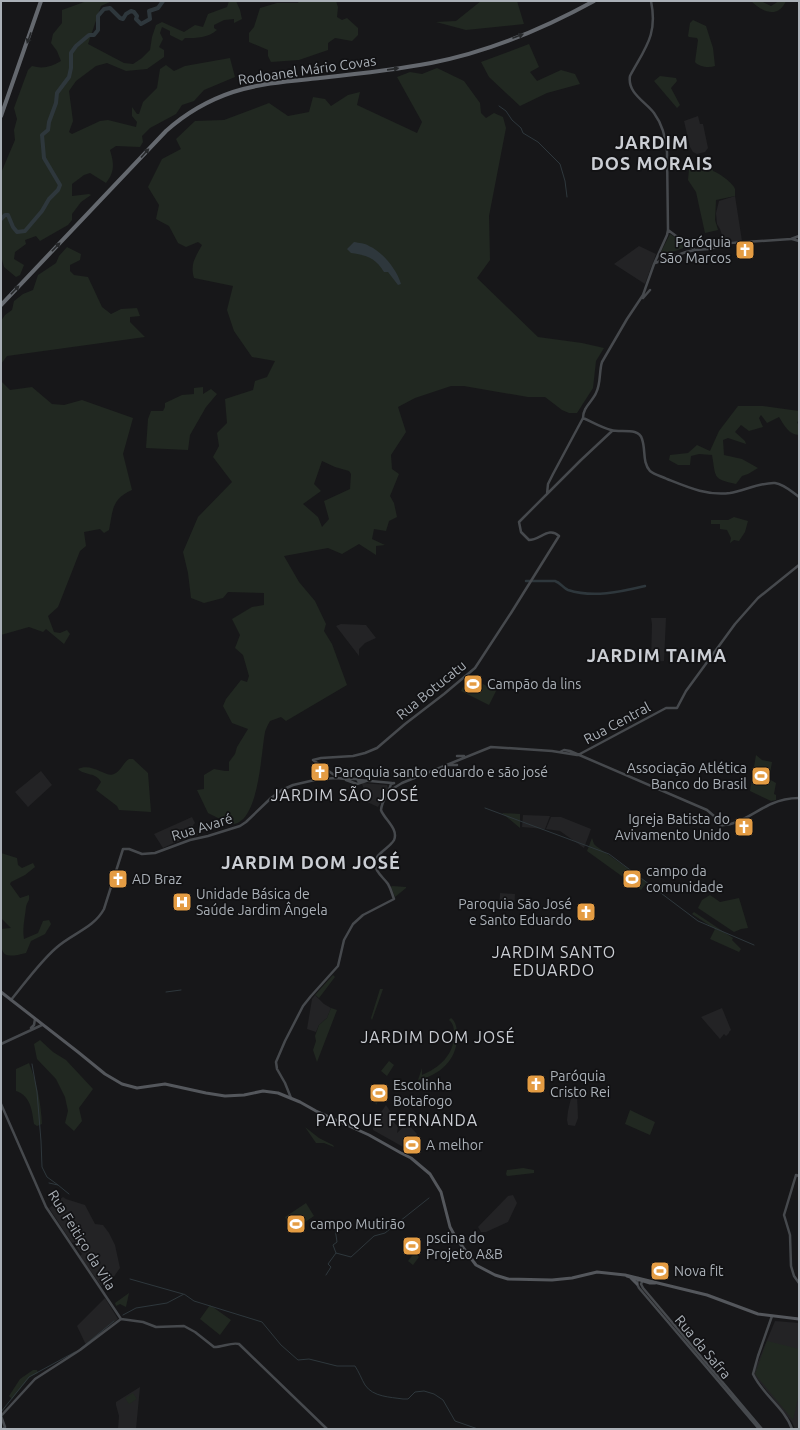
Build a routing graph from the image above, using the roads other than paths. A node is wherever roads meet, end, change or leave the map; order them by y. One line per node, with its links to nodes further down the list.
1 (42, 1): 4 (highway, one-way to 4)
2 (594, 1): 13 (highway, Rodoanel Mário Covas, one-way to 2)
3 (651, 1): 5 (main road)
4 (1, 116)
5 (668, 232): 9 (main road); 10 (main road)
6 (799, 236): 7 (main road)
7 (791, 239): 8 (main road); 9 (main road)
8 (799, 241)
9 (695, 250): 10 (main road)
10 (654, 264): 12 (main road)
11 (650, 290): 12 (main road)
12 (639, 302): 14 (main road)
13 (1, 305)
14 (583, 418): 15 (main road); 16 (main road)
15 (612, 431): 16 (main road); 17 (main road)
16 (547, 494): 24 (main road, Rua Botucatu)
17 (799, 497)
18 (799, 565): 19 (main road, Rua Central)
19 (578, 755): 21 (main road); 26 (main road)
20 (456, 756): 21 (main road)
21 (464, 756): 22 (main road)
22 (448, 765): 23 (main road); 25 (main road)
23 (457, 765)
24 (337, 778): 25 (main road, Rua Avaré); 28 (main road, Rua Avaré)
25 (393, 785): 33 (main road)
26 (799, 798)
27 (1, 992): 28 (main road)
28 (11, 1000): 29 (main road)
29 (35, 1019): 30 (main road); 31 (main road)
30 (42, 1025): 31 (main road); 33 (main road)
31 (29, 1030): 32 (main road)
32 (1, 1044)
33 (292, 1098): 38 (main road)
34 (1, 1104): 36 (main road, Rua Feitiço da Vila)
35 (798, 1175): 42 (main road)
36 (63, 1233): 37 (main road); 45 (main road, Rua Feitiço da Vila)
37 (66, 1241)
38 (620, 1274): 39 (main road); 40 (main road)
39 (631, 1278): 40 (main road); 43 (main road)
40 (638, 1278): 41 (main road); 43 (main road)
41 (643, 1279): 44 (main road); 50 (main road, Rua da Safra)
42 (799, 1283)
43 (637, 1284): 50 (main road, Rua da Safra)
44 (772, 1316): 46 (main road); 51 (main road)
45 (121, 1319): 47 (main road); 49 (main road)
46 (799, 1319)
47 (1, 1416): 48 (main road)
48 (4, 1428)
49 (326, 1429)
50 (761, 1429)
51 (792, 1429)

